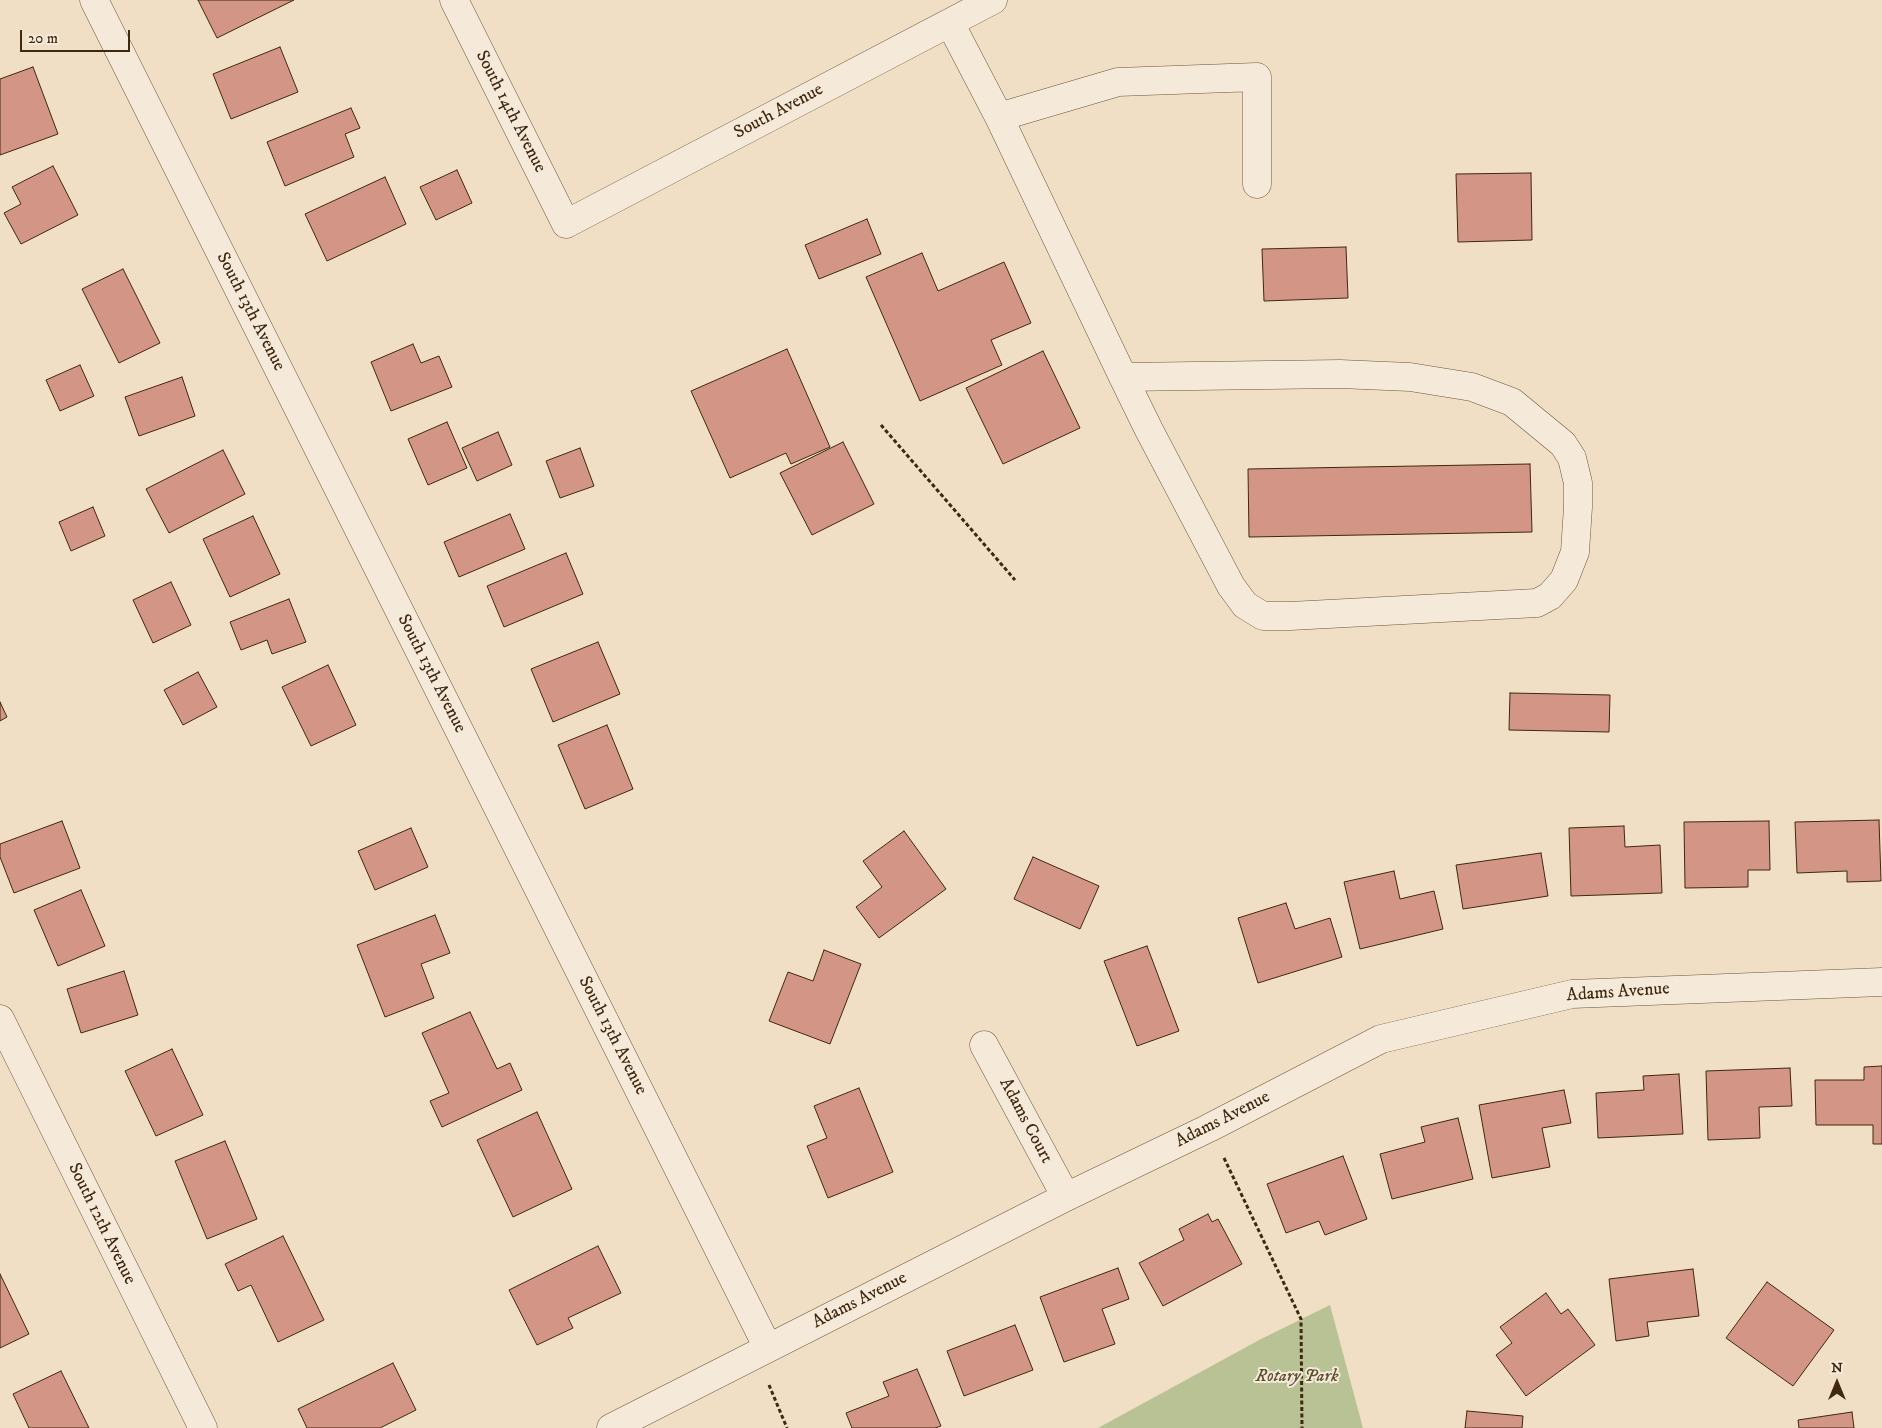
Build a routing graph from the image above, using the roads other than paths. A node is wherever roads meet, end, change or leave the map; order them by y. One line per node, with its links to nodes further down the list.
1 (94, 0): 13 (street, South 13th Avenue)
2 (454, 0): 7 (street, South 14th Avenue)
3 (993, 0): 4 (street, South Avenue)
4 (950, 23): 5 (street); 7 (street, South Avenue)
5 (999, 117): 6 (street); 8 (street)
6 (1257, 184)
7 (566, 224)
8 (1123, 377): 8 (street)
9 (1882, 982): 12 (street, Adams Avenue)
10 (0, 1019): 14 (street, South 12th Avenue)
11 (984, 1045): 12 (street, Adams Court)
12 (1066, 1197): 13 (street, Adams Avenue)
13 (762, 1351): 15 (street, Adams Avenue)
14 (203, 1428)
15 (611, 1428)

